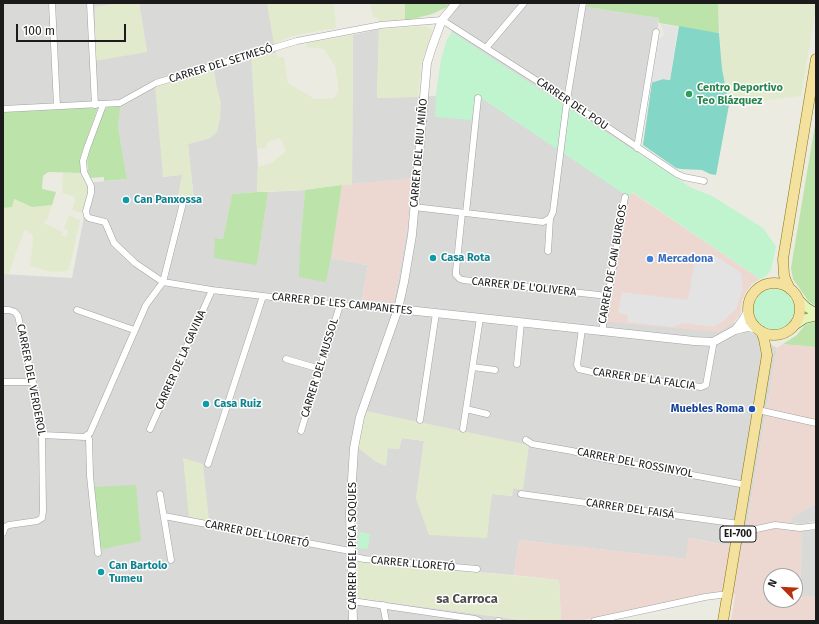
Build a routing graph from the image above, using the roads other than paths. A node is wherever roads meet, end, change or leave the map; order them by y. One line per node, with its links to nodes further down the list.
1 (52, 3): 14 (street)
2 (90, 3): 12 (street)
3 (456, 3): 6 (street, CARRER DEL RIU MIÑO)
4 (524, 3): 8 (street)
5 (583, 3): 11 (street)
6 (442, 20): 8 (street, CARRER DEL POU); 13 (street, CARRER DEL SETMESÓ); 20 (street, CARRER DEL RIU MIÑO)
7 (656, 32): 16 (street)
8 (486, 48): 11 (street, CARRER DEL POU)
9 (816, 59): 24 (main road)
10 (478, 98): 21 (street)
11 (567, 100): 16 (street, CARRER DEL POU); 22 (street)
12 (95, 105): 13 (street, CARRER DEL SETMESÓ); 14 (street, CARRER DEL SETMESÓ)
13 (103, 105): 25 (street)
14 (57, 106): 15 (street, CARRER DEL SETMESÓ)
15 (3, 109)
16 (637, 148): 17 (street, CARRER DEL POU)
17 (704, 181)
18 (625, 197): 30 (street, CARRER DE CAN BURGOS)
19 (183, 203): 25 (street)
20 (414, 207): 21 (street); 33 (street, CARRER DEL RIU MIÑO)
21 (464, 213): 22 (street); 30 (street, CARRER DE L'OLIVERA)
22 (550, 218): 23 (street)
23 (548, 251)
24 (783, 259): 26 (main road); 27 (main road)
25 (163, 282): 28 (street, CARRER DE LES CAMPANETES); 42 (street)
26 (766, 285): 27 (main road); 34 (main road)
27 (790, 289): 31 (main road)
28 (212, 290): 29 (street, CARRER DE LES CAMPANETES); 62 (street, CARRER DE LA GAVINA)
29 (262, 296): 32 (street, CARRER DE LES CAMPANETES); 68 (street)
30 (608, 296): 46 (street, CARRER DE CAN BURGOS)
31 (799, 300): 38 (main road); 41 (main road)
32 (340, 305): 33 (street, CARRER DE LES CAMPANETES); 53 (street, CARRER DEL MUSSOL)
33 (398, 309): 37 (street, CARRER DE LES CAMPANETES); 77 (street, CARRER DEL PICA SOQUES)
34 (749, 309): 44 (street); 45 (main road, EI-700)
35 (3, 310): 56 (street, CARRER DEL VERDEROL)
36 (77, 310): 42 (street)
37 (436, 313): 39 (street, CARRER DE LES CAMPANETES); 60 (street)
38 (816, 314): 41 (main road)
39 (480, 318): 40 (street, CARRER DE LES CAMPANETES); 52 (street)
40 (521, 323): 43 (street, CARRER DE LES CAMPANETES); 51 (street)
41 (795, 325): 47 (main road, EI-700)
42 (134, 330): 66 (street)
43 (582, 330): 46 (street, CARRER DE LES CAMPANETES); 48 (street, CARRER DE LA FALCIA)
44 (735, 330): 45 (street); 48 (street)
45 (759, 330): 47 (main road); 49 (main road, EI-700)
46 (602, 332): 48 (street, CARRER DE LES CAMPANETES)
47 (783, 334): 49 (main road, EI-700)
48 (713, 342)
49 (767, 355): 58 (main road, EI-700)
50 (286, 359): 53 (street)
51 (518, 364)
52 (473, 367): 54 (street); 57 (street)
53 (320, 369): 64 (street, CARRER DEL MUSSOL)
54 (495, 370)
55 (3, 382): 56 (street)
56 (33, 382): 65 (street, CARRER DEL VERDEROL)
57 (466, 409): 59 (street); 63 (street)
58 (758, 410): 61 (street); 69 (main road, EI-700)
59 (487, 414)
60 (420, 420)
61 (816, 423)
62 (150, 429)
63 (463, 429)
64 (301, 431)
65 (42, 435): 66 (street); 75 (street, CARRER DEL VERDEROL)
66 (87, 435): 76 (street)
67 (526, 440): 69 (street, CARRER DEL ROSSINYOL)
68 (208, 464)
69 (746, 485): 74 (main road, EI-700)
70 (160, 494): 72 (street)
71 (521, 494): 74 (street, CARRER DEL FAISÁ)
72 (164, 516): 77 (street, CARRER DEL LLORETÓ); 78 (street)
73 (816, 526): 74 (street)
74 (738, 528): 80 (main road, EI-700)
75 (3, 533)
76 (98, 553)
77 (350, 554): 79 (street, CARRER LLORETÓ); 81 (street, CARRER DEL PICA SOQUES)
78 (171, 560)
79 (477, 570)
80 (728, 594): 87 (street); 88 (main road, EI-700)
81 (352, 601): 82 (street); 84 (street, CARRER DEL PICA SOQUES)
82 (383, 605): 83 (street); 85 (street)
83 (455, 618): 86 (street)
84 (353, 621)
85 (386, 621)
86 (479, 621)
87 (594, 621)
88 (723, 621)

